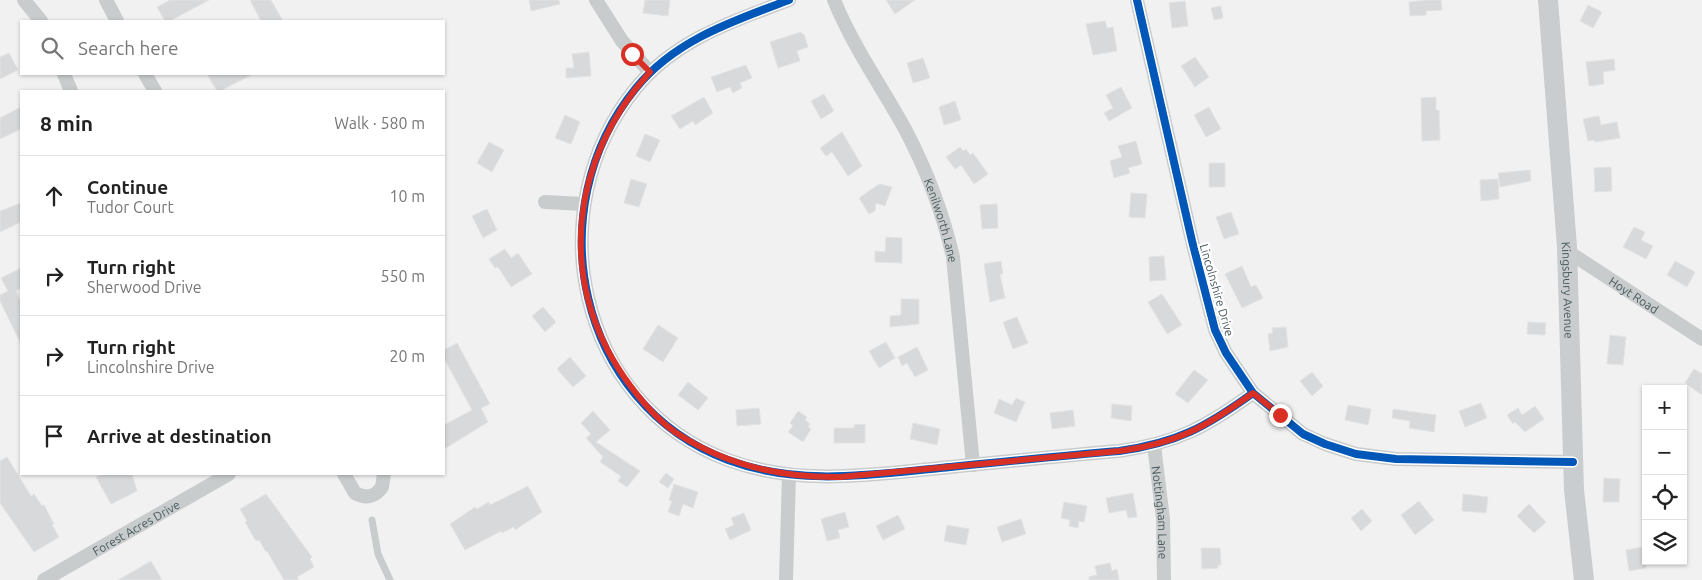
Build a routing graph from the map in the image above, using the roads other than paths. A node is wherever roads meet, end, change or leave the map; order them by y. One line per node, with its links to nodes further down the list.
1 (24, 0): 8 (street)
2 (106, 0): 9 (street)
3 (596, 0): 10 (street)
4 (789, 0): 10 (street)
5 (834, 0): 22 (street, Kenilworth Lane)
6 (1137, 0): 19 (street, Lincolnshire Drive)
7 (1548, 0): 17 (main road, Kingsbury Avenue)
8 (40, 20)
9 (116, 20)
10 (650, 72): 16 (street)
11 (64, 75): 13 (street)
12 (146, 75): 14 (street)
13 (71, 90)
14 (154, 90)
15 (545, 202): 16 (street)
16 (584, 204): 26 (street)
17 (1567, 251): 18 (street, Hoyt Road); 21 (main road, Kingsbury Avenue)
18 (1702, 339)
19 (1253, 393): 20 (street); 21 (street, Lincolnshire Drive)
20 (1154, 445): 22 (street); 31 (street, Nottingham Lane)
21 (1573, 462): 32 (main road, Kingsbury Avenue)
22 (973, 465): 26 (street)
23 (227, 475): 28 (street, Forest Acres Drive)
24 (345, 475): 25 (street)
25 (384, 475)
26 (789, 475): 30 (street)
27 (372, 520): 29 (lane)
28 (44, 580)
29 (390, 580)
30 (786, 580)
31 (1164, 580)
32 (1584, 580)

